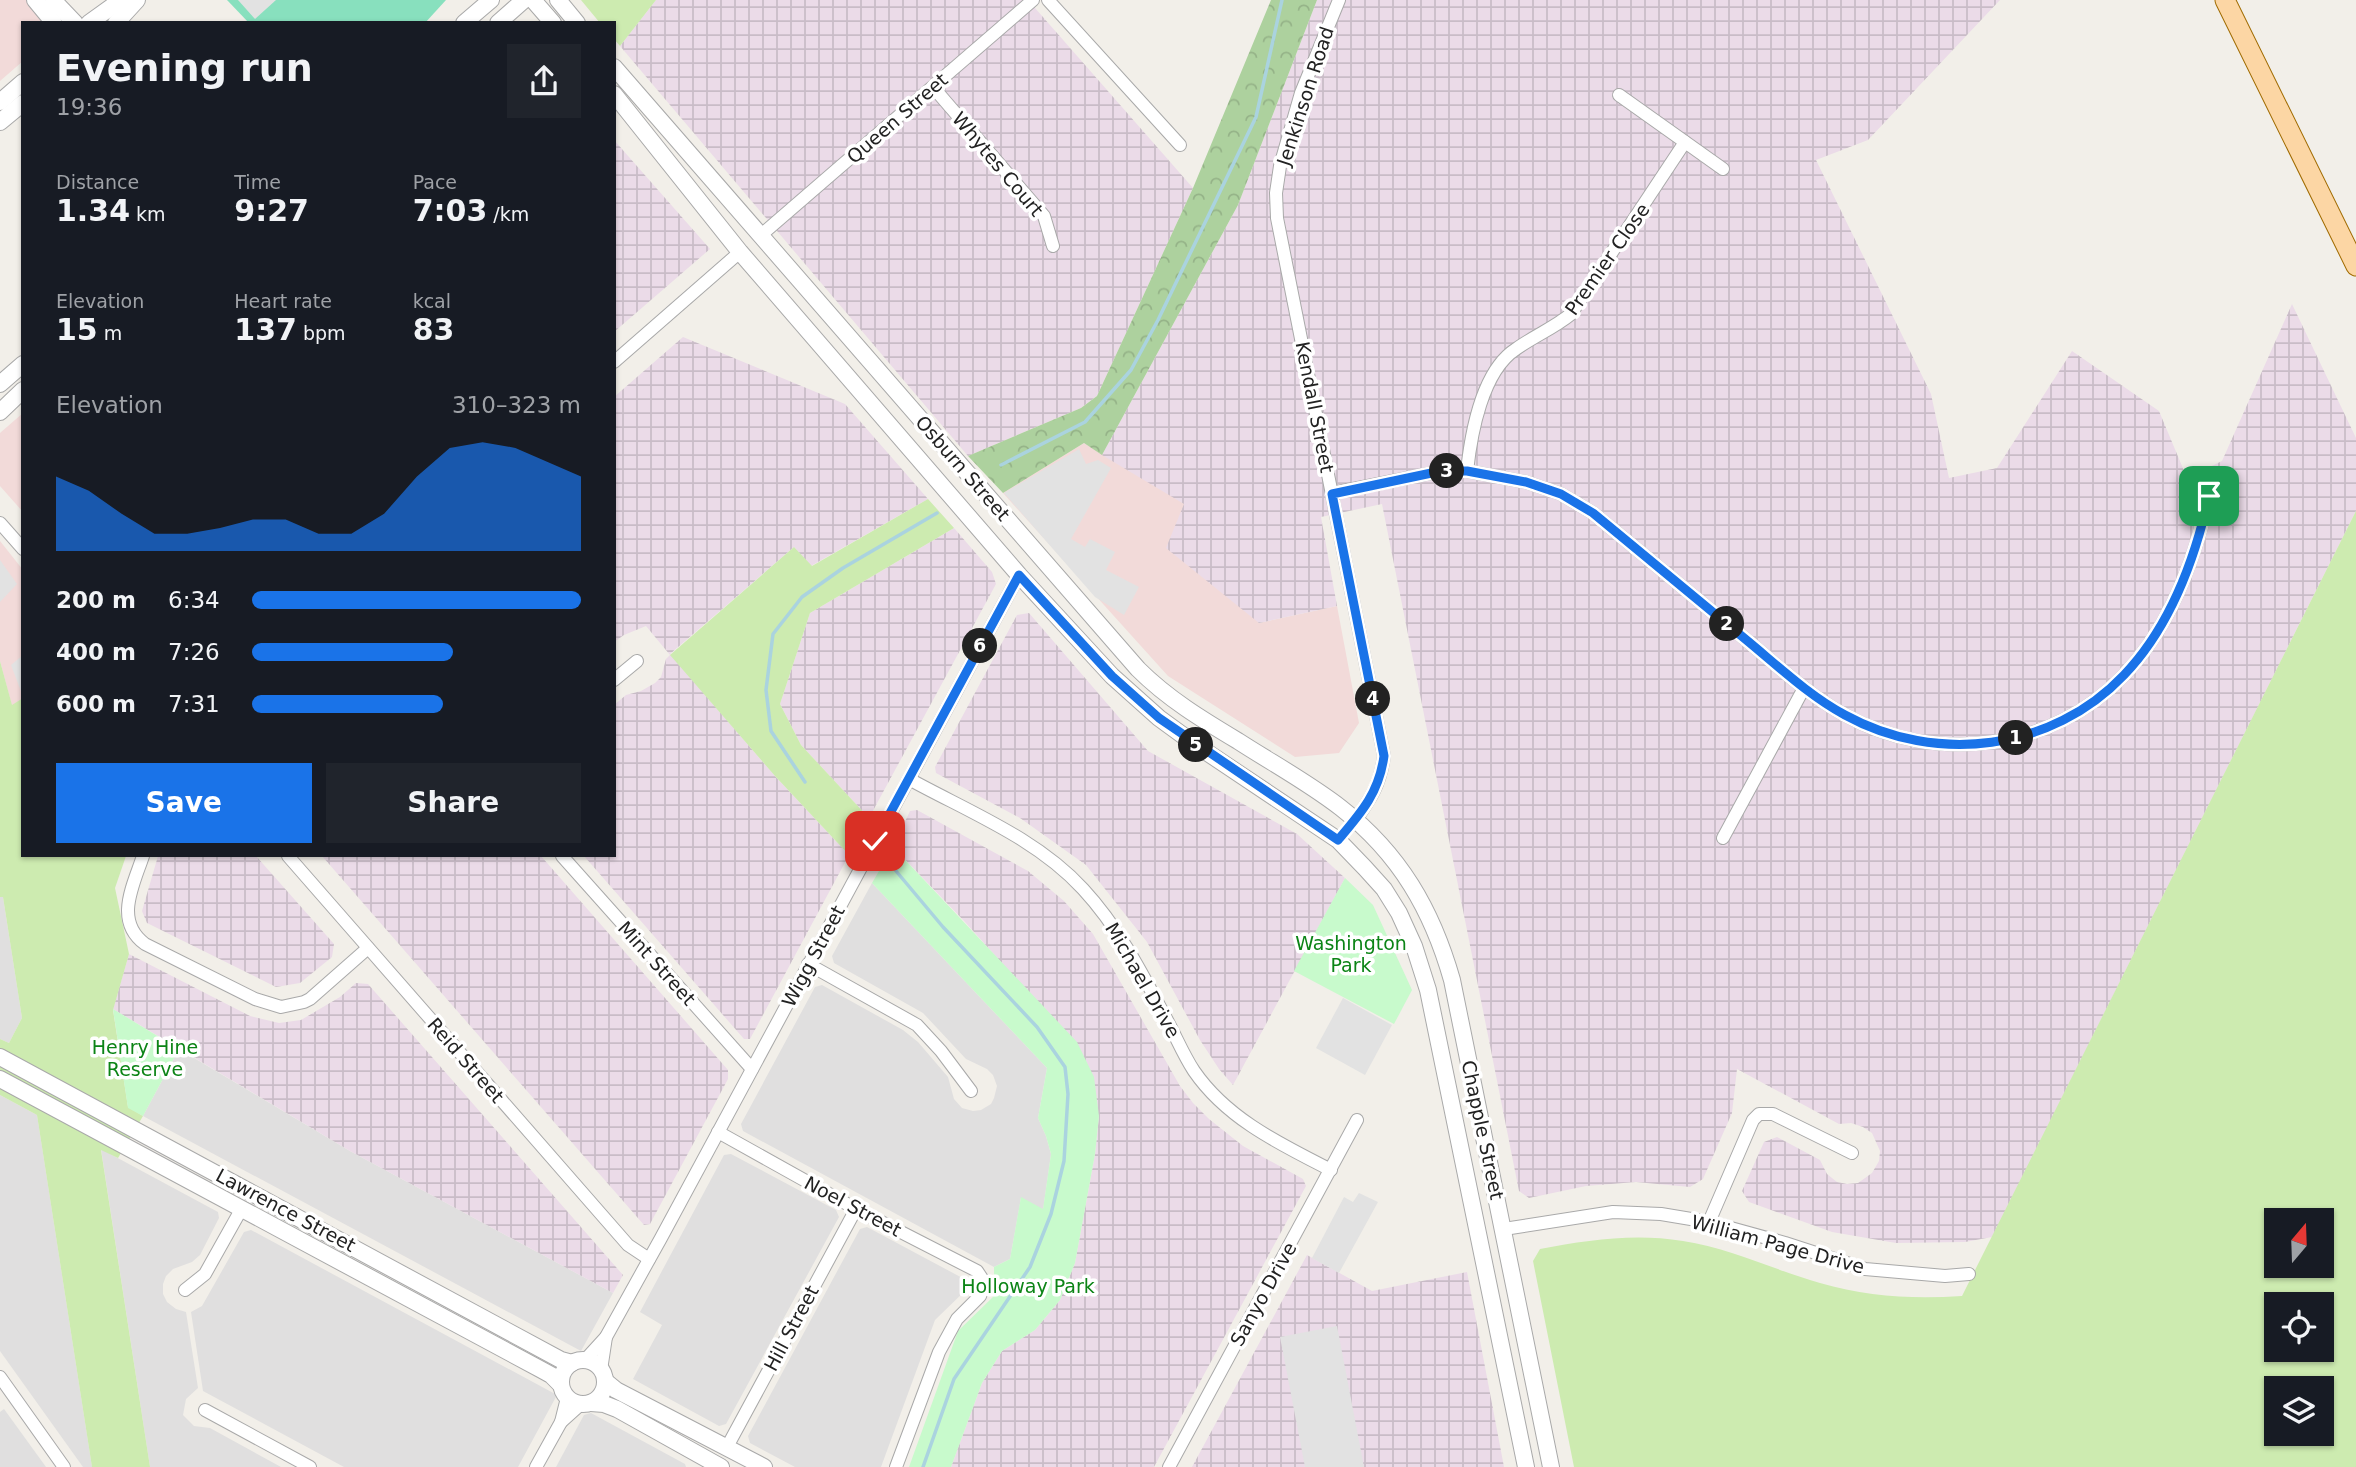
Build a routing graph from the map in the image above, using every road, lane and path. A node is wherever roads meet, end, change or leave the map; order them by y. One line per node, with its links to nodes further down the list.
1 (35, 0): 13 (street)
2 (53, 0): 14 (street)
3 (121, 0): 15 (street)
4 (136, 0): 16 (street)
5 (491, 0): 17 (street)
6 (524, 0): 18 (street)
7 (533, 0): 19 (street)
8 (558, 0): 20 (street)
9 (1033, 0): 23 (street, Queen Street)
10 (1048, 0): 30 (street)
11 (1339, 0): 32 (street, Jenkinson Road)
12 (2225, 0): 36 (main road)
13 (52, 21)
14 (73, 21)
15 (92, 21)
16 (118, 21)
17 (466, 21)
18 (500, 21)
19 (551, 21)
20 (575, 21)
21 (616, 69): 33 (street, Osburn Street)
22 (21, 84): 26 (street)
23 (933, 87): 33 (street, Queen Street); 34 (street, Whytes Court)
24 (1619, 95): 29 (street)
25 (616, 97): 35 (street, Osburn Street)
26 (0, 102)
27 (21, 105): 28 (street)
28 (0, 122)
29 (1685, 142): 31 (street); 42 (street, Premier Close)
30 (1180, 145)
31 (1723, 169)
32 (1276, 193): 43 (street, Kendall Street)
33 (760, 236): 35 (street); 47 (street, Osburn Street)
34 (1053, 246)
35 (740, 252): 37 (street); 48 (street, Osburn Street)
36 (2356, 266)
37 (616, 360)
38 (21, 369): 39 (street)
39 (0, 384)
40 (21, 392): 41 (street)
41 (0, 412)
42 (1467, 471): 43 (street); 51 (street)
43 (1332, 494): 53 (street, Kendall Street)
44 (2209, 496): 51 (street)
45 (0, 523): 46 (street)
46 (21, 547)
47 (1036, 552): 48 (street); 53 (street, Osburn Street)
48 (1019, 575): 52 (street, Wigg Street); 55 (street, Osburn Street)
49 (637, 661): 50 (street)
50 (616, 678)
51 (1804, 688): 54 (street)
52 (908, 779): 60 (street, Wigg Street); 70 (street, Michael Drive)
53 (1355, 821): 55 (street); 75 (street, Chapple Street)
54 (1723, 838)
55 (1338, 840): 76 (street, Chapple Street)
56 (143, 857): 59 (street)
57 (289, 857): 59 (street, Reid Street)
58 (563, 857): 62 (street, Mint Street)
59 (368, 948): 77 (street, Reid Street)
60 (808, 964): 62 (street, Wigg Street); 65 (street)
61 (0, 1057): 63 (street, Lawrence Street)
62 (752, 1069): 68 (street, Wigg Street)
63 (40, 1078): 66 (street); 71 (street, Lawrence Street)
64 (0, 1079): 66 (street, Lawrence Street)
65 (971, 1091)
66 (31, 1096): 72 (street, Lawrence Street)
67 (1357, 1120): 70 (street, Sanyo Drive)
68 (718, 1132): 73 (street, Noel Street); 77 (street, Wigg Street)
69 (1852, 1153): 74 (street)
70 (1331, 1170): 95 (street, Sanyo Drive)
71 (250, 1191): 72 (street); 79 (street, Lawrence Street)
72 (242, 1208): 80 (street); 81 (street, Lawrence Street)
73 (856, 1209): 88 (street, Hill Street); 94 (street, Noel Street)
74 (1709, 1222): 75 (street, William Page Drive); 78 (street, William Page Drive)
75 (1504, 1229): 76 (street); 97 (street, Chapple Street)
76 (1478, 1236): 96 (street, Chapple Street)
77 (649, 1259): 82 (street, Wigg Street)
78 (1969, 1274)
79 (413, 1279): 81 (street); 83 (street, Lawrence Street)
80 (185, 1290)
81 (404, 1296): 86 (street, Lawrence Street)
82 (606, 1337): 83 (street, Wigg Street); 84 (street, Wigg Street)
83 (578, 1362): 84 (street); 86 (street)
84 (603, 1375): 86 (street); 88 (street)
85 (3, 1386): 90 (street)
86 (575, 1398): 89 (street, Lawrence Street); 92 (street)
87 (205, 1410): 91 (street)
88 (727, 1447): 93 (street)
89 (712, 1465)
90 (64, 1467)
91 (310, 1467)
92 (536, 1467)
93 (764, 1467)
94 (896, 1467)
95 (1169, 1467)
96 (1526, 1467)
97 (1551, 1467)

